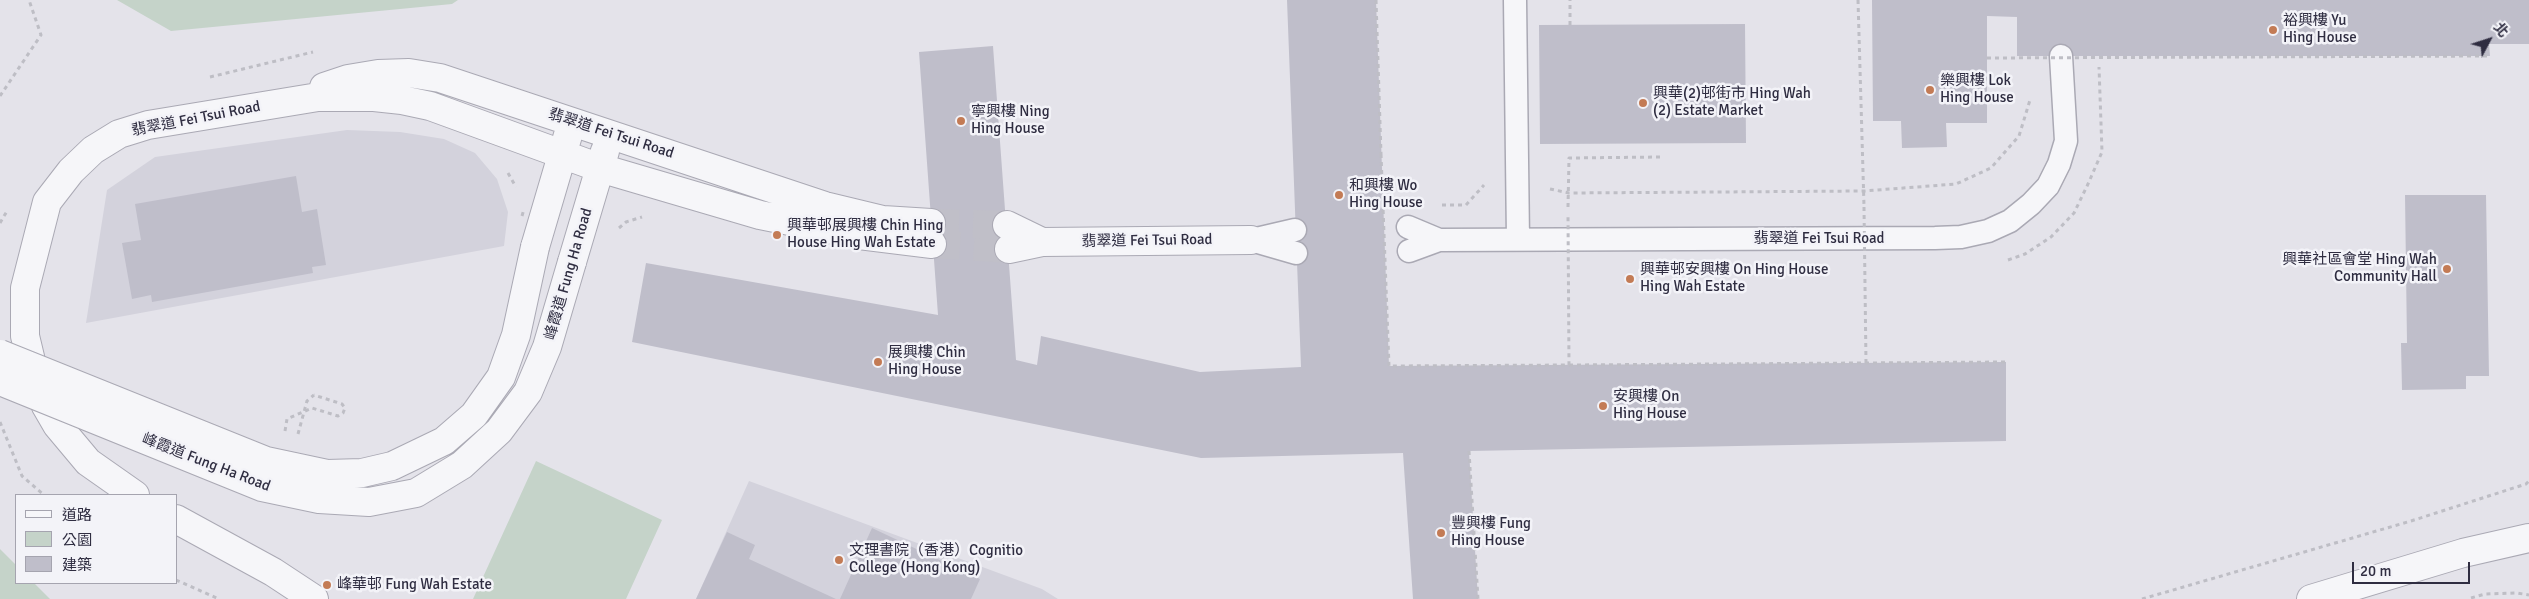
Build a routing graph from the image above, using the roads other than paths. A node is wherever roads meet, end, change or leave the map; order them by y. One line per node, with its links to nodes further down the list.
1 (1515, 0): 11 (lane)
2 (2061, 56): 11 (lane, 翡翠道 Fei Tsui Road)
3 (290, 101): 4 (street, 翡翠道 Fei Tsui Road); 6 (street, 翡翠道 Fei Tsui Road); 18 (street, 翡翠道 Fei Tsui Road)
4 (572, 122): 5 (street, 翡翠道 Fei Tsui Road); 6 (street, 峰霞道 Fung Ha Road)
5 (610, 133): 7 (street, 峰霞道 Fung Ha Road); 7 (street, 翡翠道 Fei Tsui Road)
6 (563, 154): 7 (street, 翡翠道 Fei Tsui Road); 16 (street, 峰霞道 Fung Ha Road, bridge)
7 (600, 168): 17 (street, 峰霞道 Fung Ha Road, bridge)
8 (1408, 227): 13 (lane, 翡翠道 Fei Tsui Road)
9 (1295, 230): 12 (lane, 翡翠道 Fei Tsui Road)
10 (1008, 237): 12 (street, 翡翠道 Fei Tsui Road)
11 (1518, 239): 13 (lane, 翡翠道 Fei Tsui Road)
12 (1251, 240): 15 (lane, 翡翠道 Fei Tsui Road)
13 (1439, 240): 14 (lane, 翡翠道 Fei Tsui Road)
14 (1409, 251)
15 (1296, 253)
16 (0, 354)
17 (0, 381)
18 (134, 494)
19 (178, 520): 21 (street)
20 (2529, 538): 22 (street)
21 (314, 599)
22 (2311, 599)

